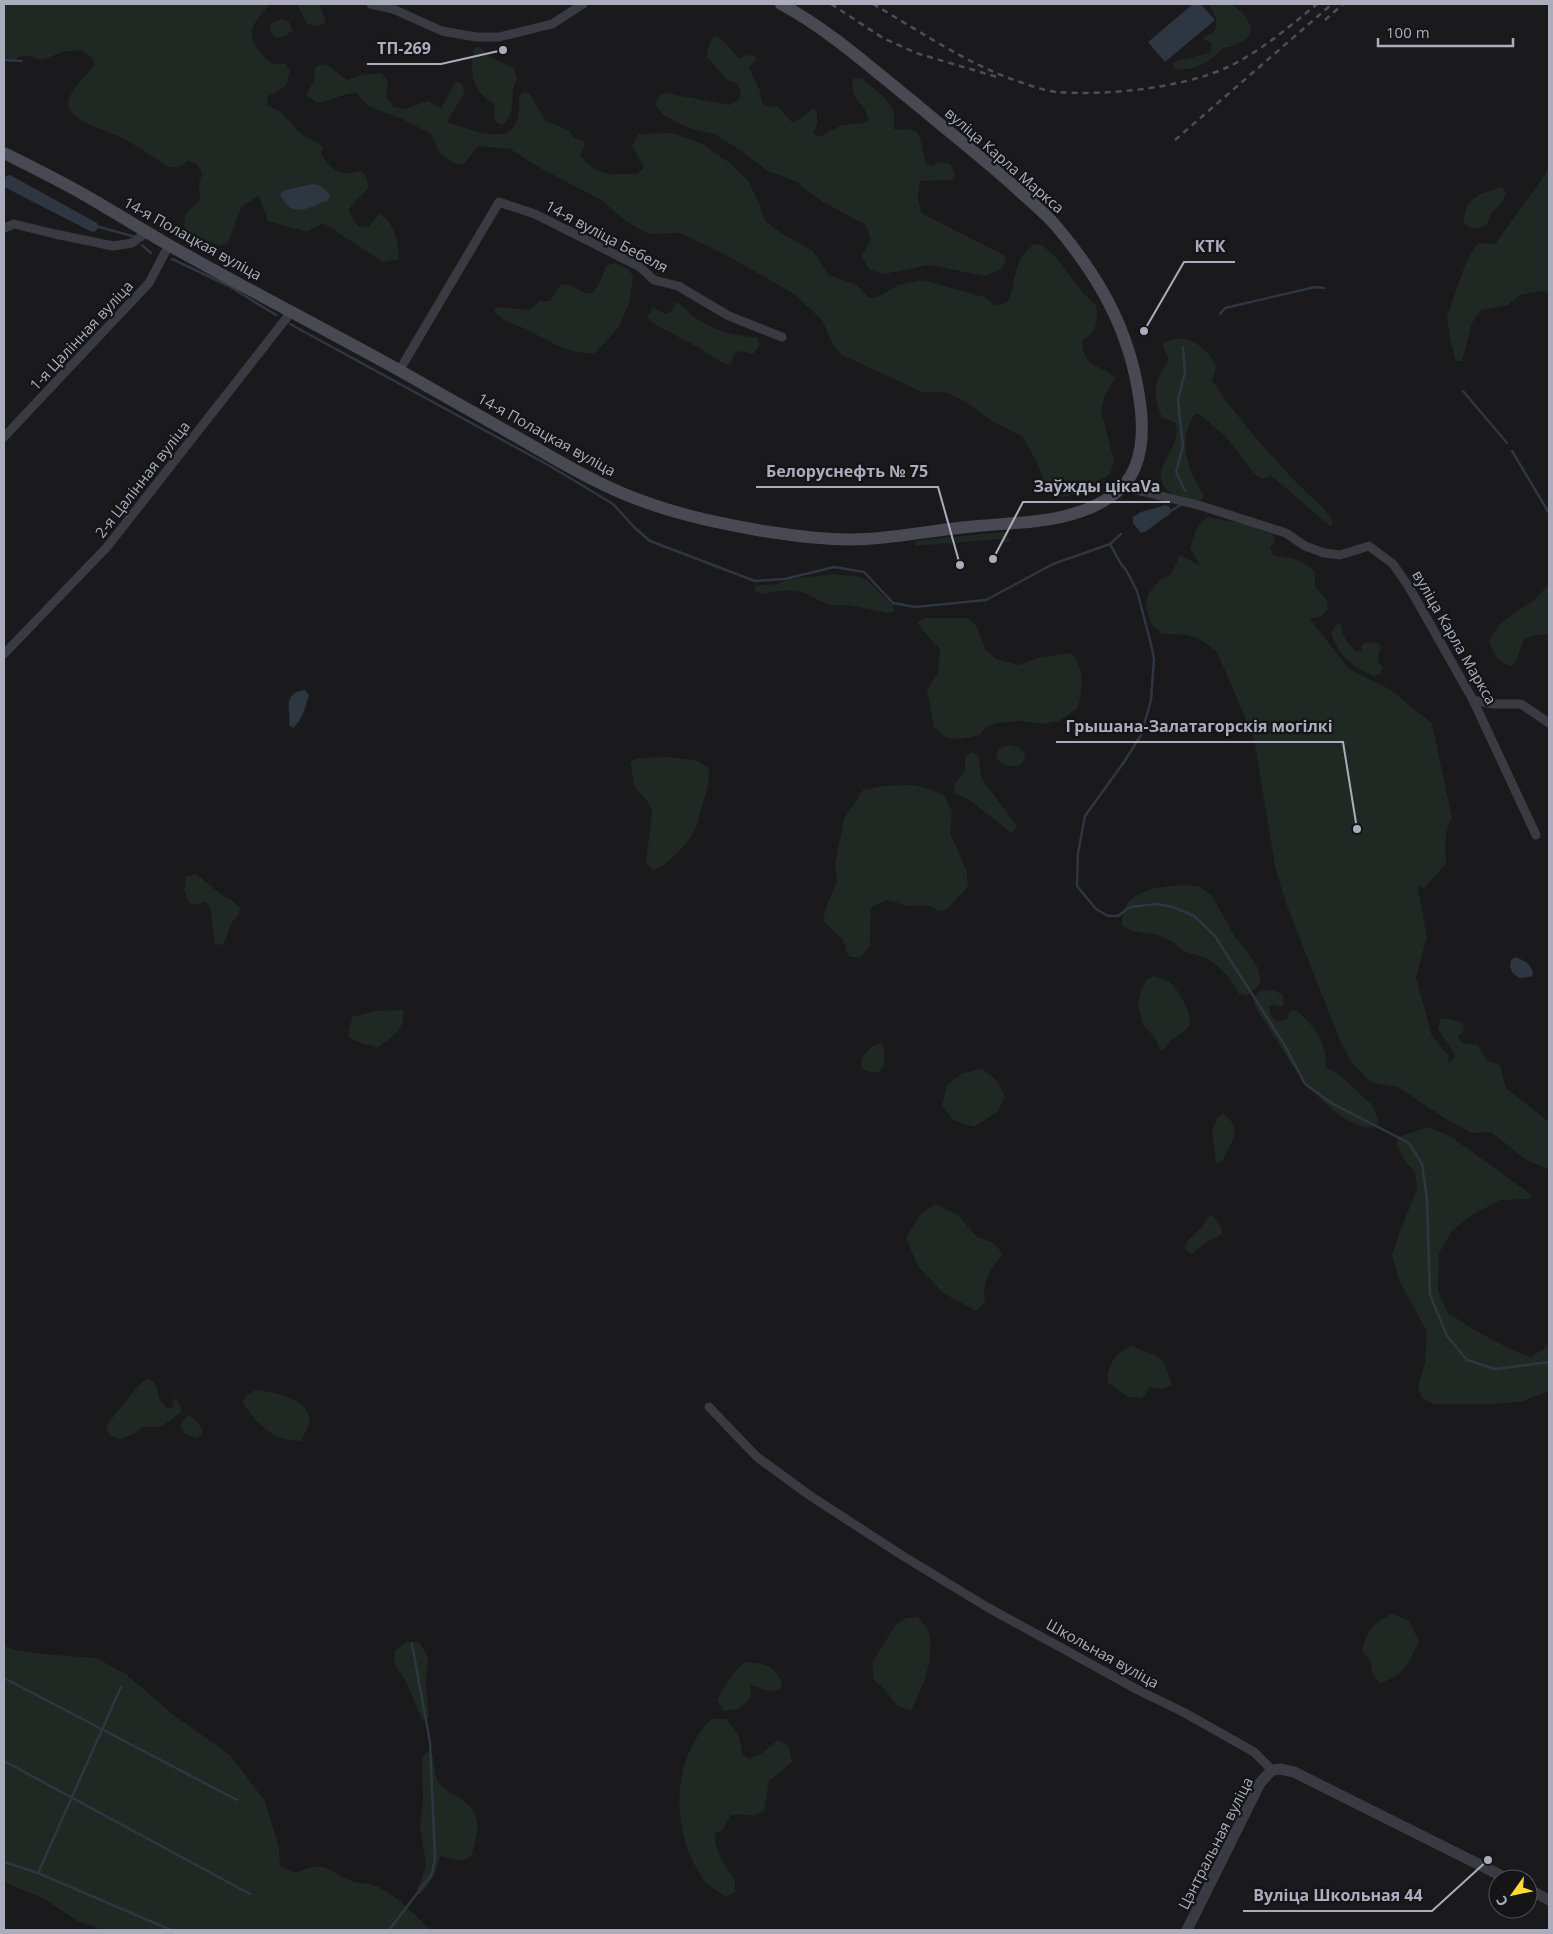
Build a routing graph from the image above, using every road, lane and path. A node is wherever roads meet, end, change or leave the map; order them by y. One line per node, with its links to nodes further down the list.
1 (371, 4): 2 (street)
2 (583, 4)
3 (781, 4): 12 (main road, вуліца Карла Маркса)
4 (4, 153): 6 (main road, 14-я Полацкая вуліца)
5 (4, 228): 6 (street)
6 (147, 232): 7 (main road, 14-я Полацкая вуліца)
7 (169, 245): 8 (main road, 14-я Полацкая вуліца); 11 (street, 1-я Цалінная вуліца)
8 (292, 311): 10 (main road, 14-я Полацкая вуліца); 13 (street, 2-я Цалінная вуліца)
9 (782, 336): 10 (street, 14-я вуліца Бебеля)
10 (399, 370): 12 (main road, 14-я Полацкая вуліца)
11 (4, 437)
12 (1125, 485): 14 (street, вуліца Карла Маркса)
13 (4, 654)
14 (1473, 700): 15 (street); 16 (street, вуліца Карла Маркса)
15 (1549, 723)
16 (1536, 835)
17 (709, 1406): 18 (street, Школьная вуліца)
18 (1272, 1770): 19 (street); 20 (street, Цэнтральная вуліца)
19 (1488, 1869)
20 (1187, 1930)

